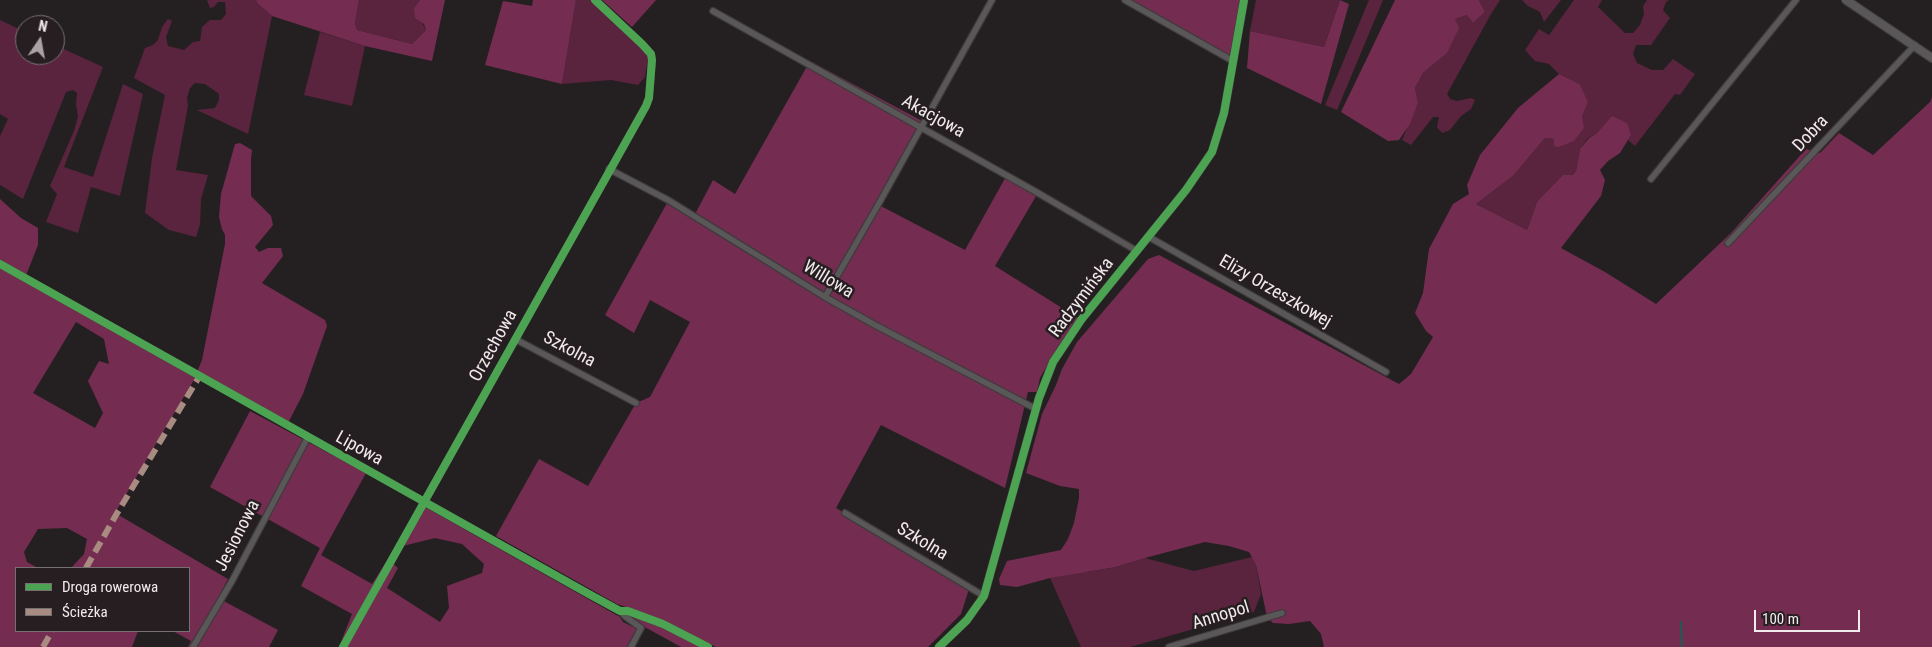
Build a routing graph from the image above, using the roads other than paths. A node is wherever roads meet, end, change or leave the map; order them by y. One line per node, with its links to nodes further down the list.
1 (595, 0): 12 (street, Orzechowa)
2 (992, 0): 11 (street)
3 (1126, 0): 10 (street)
4 (1244, 0): 10 (street, Radzymińska)
5 (1796, 0): 13 (street)
6 (1846, 0): 8 (main road)
7 (713, 11): 11 (street, Akacjowa)
8 (1915, 45): 9 (main road); 15 (street, Dobra)
9 (1932, 58)
10 (1233, 61): 14 (street, Radzymińska)
11 (921, 128): 16 (street, Akacjowa); 18 (street)
12 (609, 170): 18 (street, Willowa); 19 (street, Orzechowa)
13 (1652, 179)
14 (1149, 237): 16 (street, Radzymińska); 20 (street, Elizy Orzeszkowej)
15 (1728, 243)
16 (1138, 251): 22 (street, Radzymińska)
17 (0, 264): 23 (street, Lipowa)
18 (825, 297): 22 (street, Willowa)
19 (515, 338): 21 (street, Szkolna); 24 (street, Orzechowa)
20 (1386, 372)
21 (636, 403)
22 (1036, 409): 26 (street, Radzymińska)
23 (308, 437): 24 (street, Lipowa); 29 (street, Jesionowa)
24 (423, 502): 27 (street, Lipowa); 30 (street, Orzechowa)
25 (845, 513): 26 (street, Szkolna)
26 (984, 596): 33 (street, Radzymińska)
27 (620, 610): 31 (street, Lipowa); 32 (street, Lipowa)
28 (1282, 613): 34 (street, Annopol)
29 (193, 647)
30 (343, 647)
31 (631, 647)
32 (708, 647)
33 (939, 647)
34 (1169, 647)

